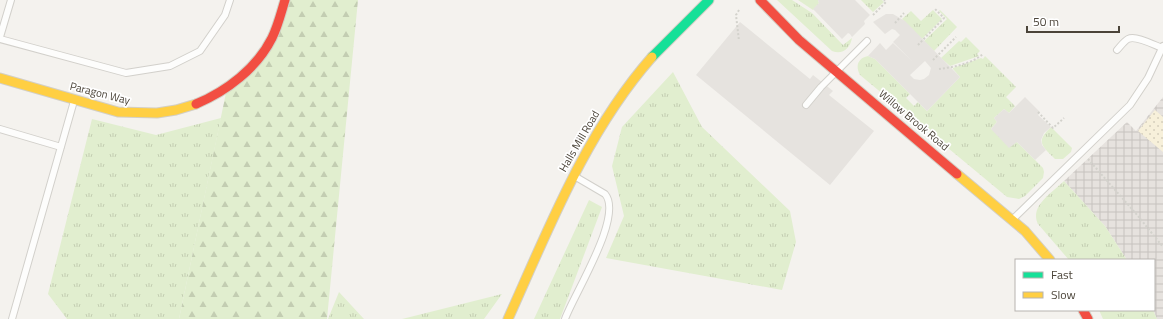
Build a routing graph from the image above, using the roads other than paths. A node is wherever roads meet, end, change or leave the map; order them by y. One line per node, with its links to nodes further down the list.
1 (11, 0): 6 (lane)
2 (230, 0): 6 (lane)
3 (285, 0): 12 (street, Paragon Way)
4 (709, 0): 16 (street, Halls Mill Road)
5 (760, 0): 10 (street, Willow Brook Road)
6 (0, 38)
7 (867, 41): 10 (lane)
8 (1162, 47): 9 (lane); 17 (lane)
9 (1117, 50)
10 (837, 71): 13 (lane); 17 (street, Willow Brook Road)
11 (0, 78): 12 (street, Paragon Way)
12 (74, 100): 15 (lane)
13 (806, 105)
14 (0, 129): 15 (lane)
15 (61, 147): 19 (lane)
16 (573, 175): 20 (street, Halls Mill Road); 21 (lane)
17 (1012, 220): 18 (street, Willow Brook Road)
18 (1049, 259)
19 (12, 319)
20 (508, 319)
21 (565, 319)

